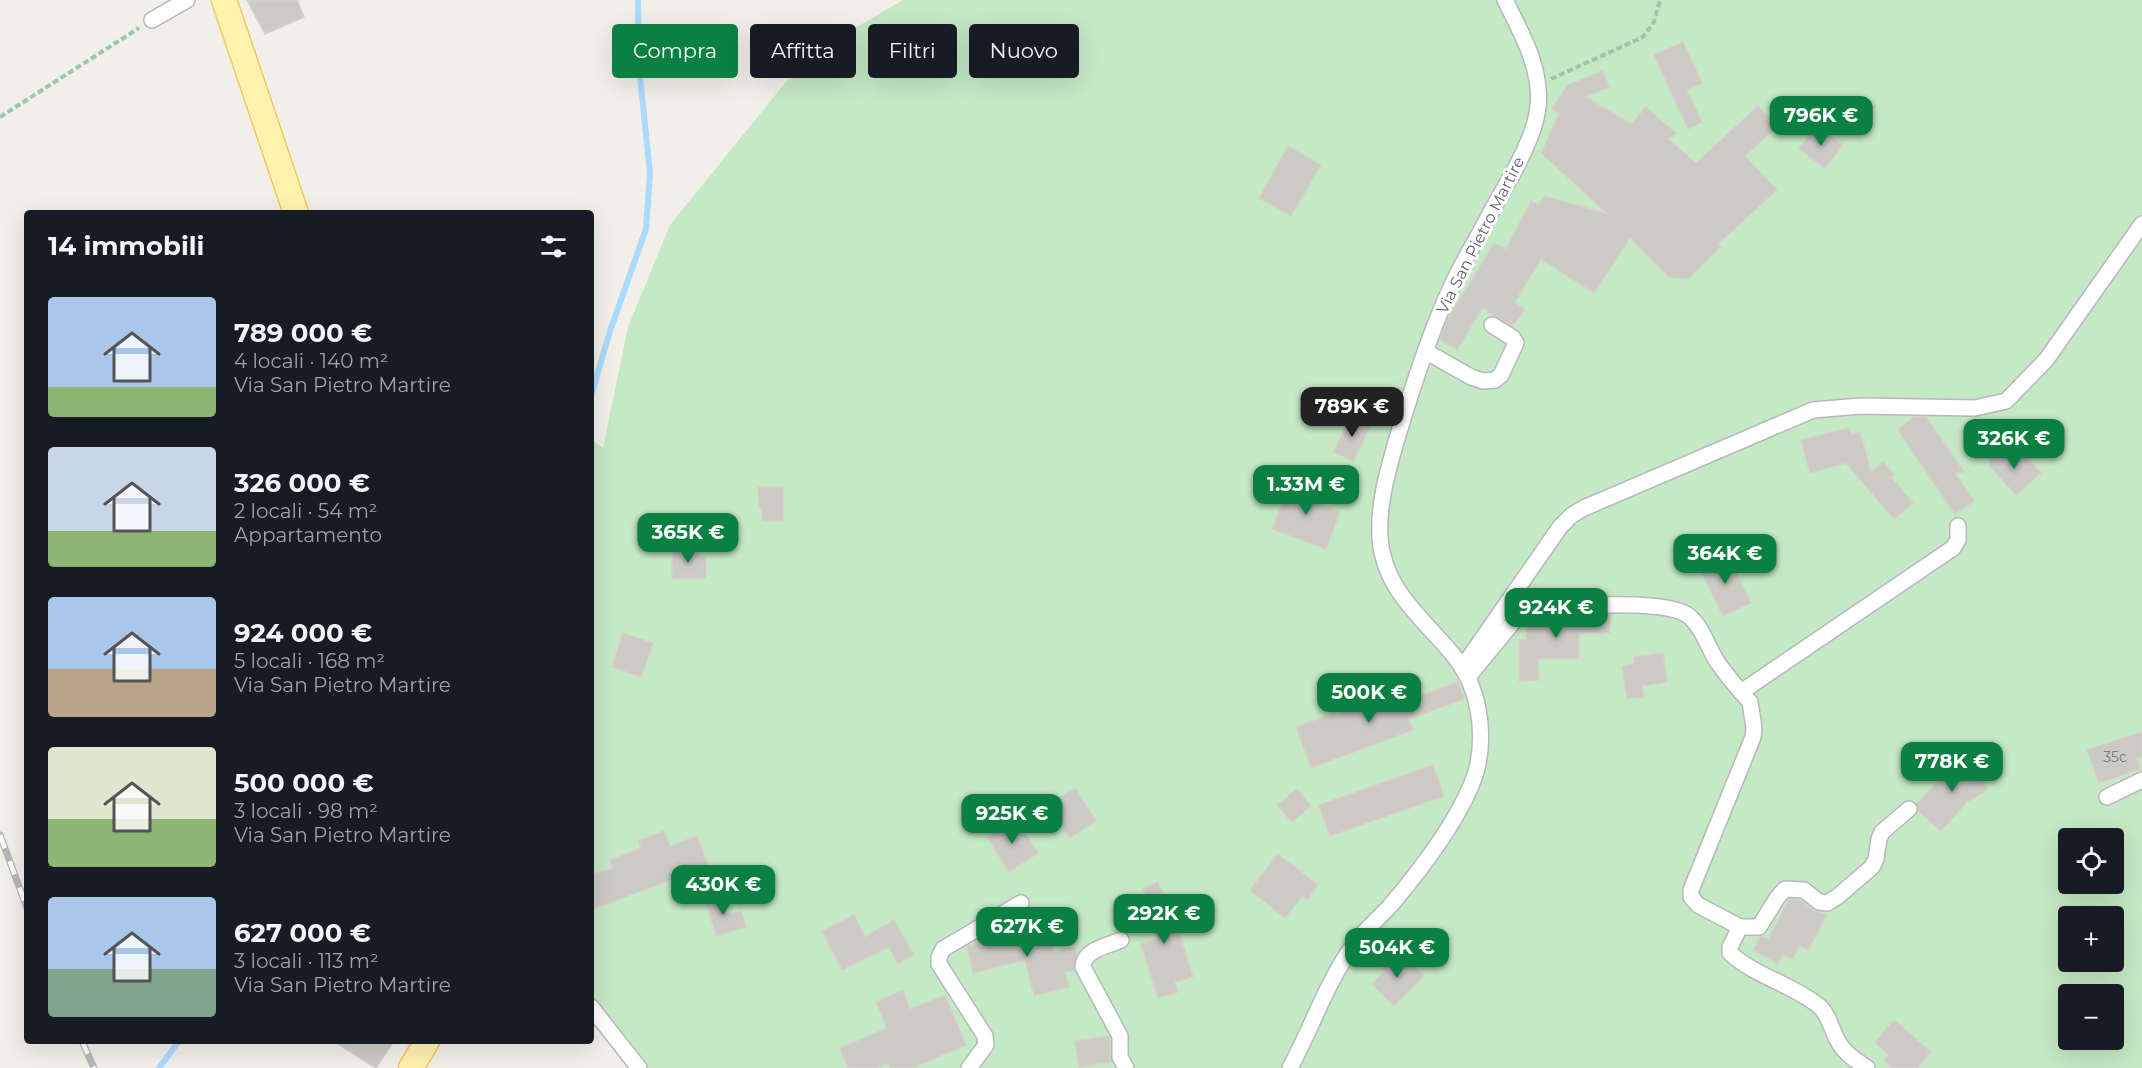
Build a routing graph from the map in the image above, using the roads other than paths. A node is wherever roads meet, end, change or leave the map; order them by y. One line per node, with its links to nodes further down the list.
1 (187, 0): 4 (street)
2 (224, 0): 5 (main road)
3 (1505, 0): 8 (street, Via San Pietro Martire)
4 (152, 20)
5 (295, 210)
6 (2142, 224): 10 (street)
7 (1492, 325): 8 (street)
8 (1425, 351): 10 (street, Via San Pietro Martire)
9 (1958, 526): 11 (street)
10 (1465, 672): 11 (street); 24 (street, Via San Pietro Martire)
11 (1741, 692): 16 (street)
12 (2142, 780): 13 (street)
13 (2107, 797)
14 (1910, 809): 16 (street)
15 (1021, 903): 22 (street)
16 (1740, 927): 25 (street)
17 (1121, 940): 23 (street)
18 (594, 1011): 21 (street)
19 (425, 1044): 20 (main road)
20 (411, 1068)
21 (639, 1068)
22 (969, 1068)
23 (1126, 1068)
24 (1290, 1068)
25 (1867, 1068)

